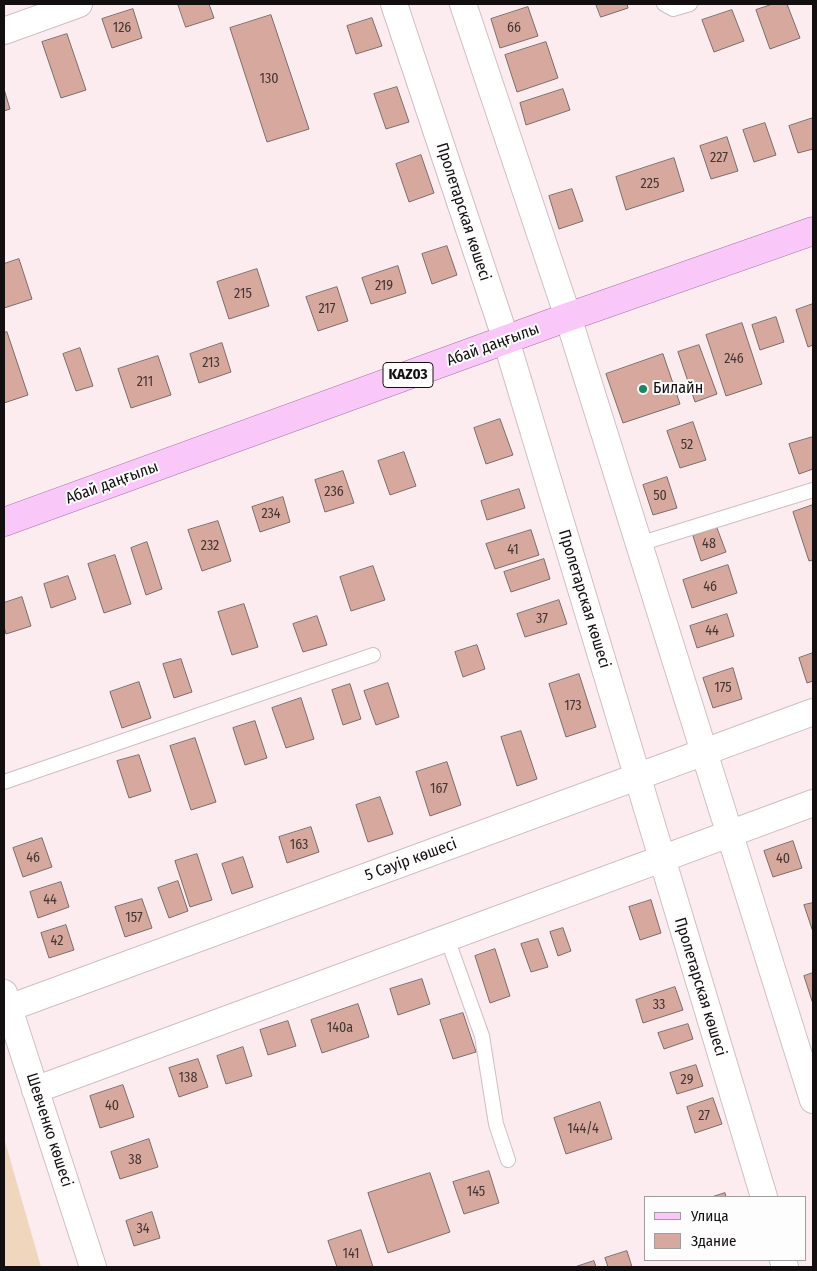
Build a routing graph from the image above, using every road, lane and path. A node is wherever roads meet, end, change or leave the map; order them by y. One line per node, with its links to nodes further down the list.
1 (79, 4): 6 (street)
2 (394, 4): 9 (street, Пролетарская көшесі)
3 (463, 4): 8 (street)
4 (664, 4): 5 (lane)
5 (690, 4)
6 (4, 31)
7 (813, 231): 8 (main road, Абай даңғылы / KАZ03)
8 (568, 317): 9 (main road, Абай даңғылы / KАZ03); 12 (street)
9 (506, 340): 11 (main road, Абай даңғылы / KАZ03); 16 (street, Пролетарская көшесі)
10 (813, 490): 12 (lane)
11 (4, 522)
12 (639, 544): 15 (street)
13 (373, 655): 17 (lane)
14 (813, 712): 15 (street, 5 Сәуір көшесі)
15 (704, 752): 16 (street, 5 Сәуір көшесі); 19 (street)
16 (637, 776): 20 (street, Пролетарская көшесі); 22 (street, 5 Сәуір көшесі)
17 (4, 782)
18 (813, 802): 19 (street)
19 (730, 833): 20 (street); 24 (street)
20 (662, 858): 21 (street); 26 (street, Пролетарская көшесі)
21 (447, 938): 23 (street); 25 (lane)
22 (6, 1000): 23 (street, Шевченко көшесі)
23 (35, 1090): 27 (street, Шевченко көшесі)
24 (813, 1100)
25 (508, 1160)
26 (764, 1196)
27 (94, 1267)

